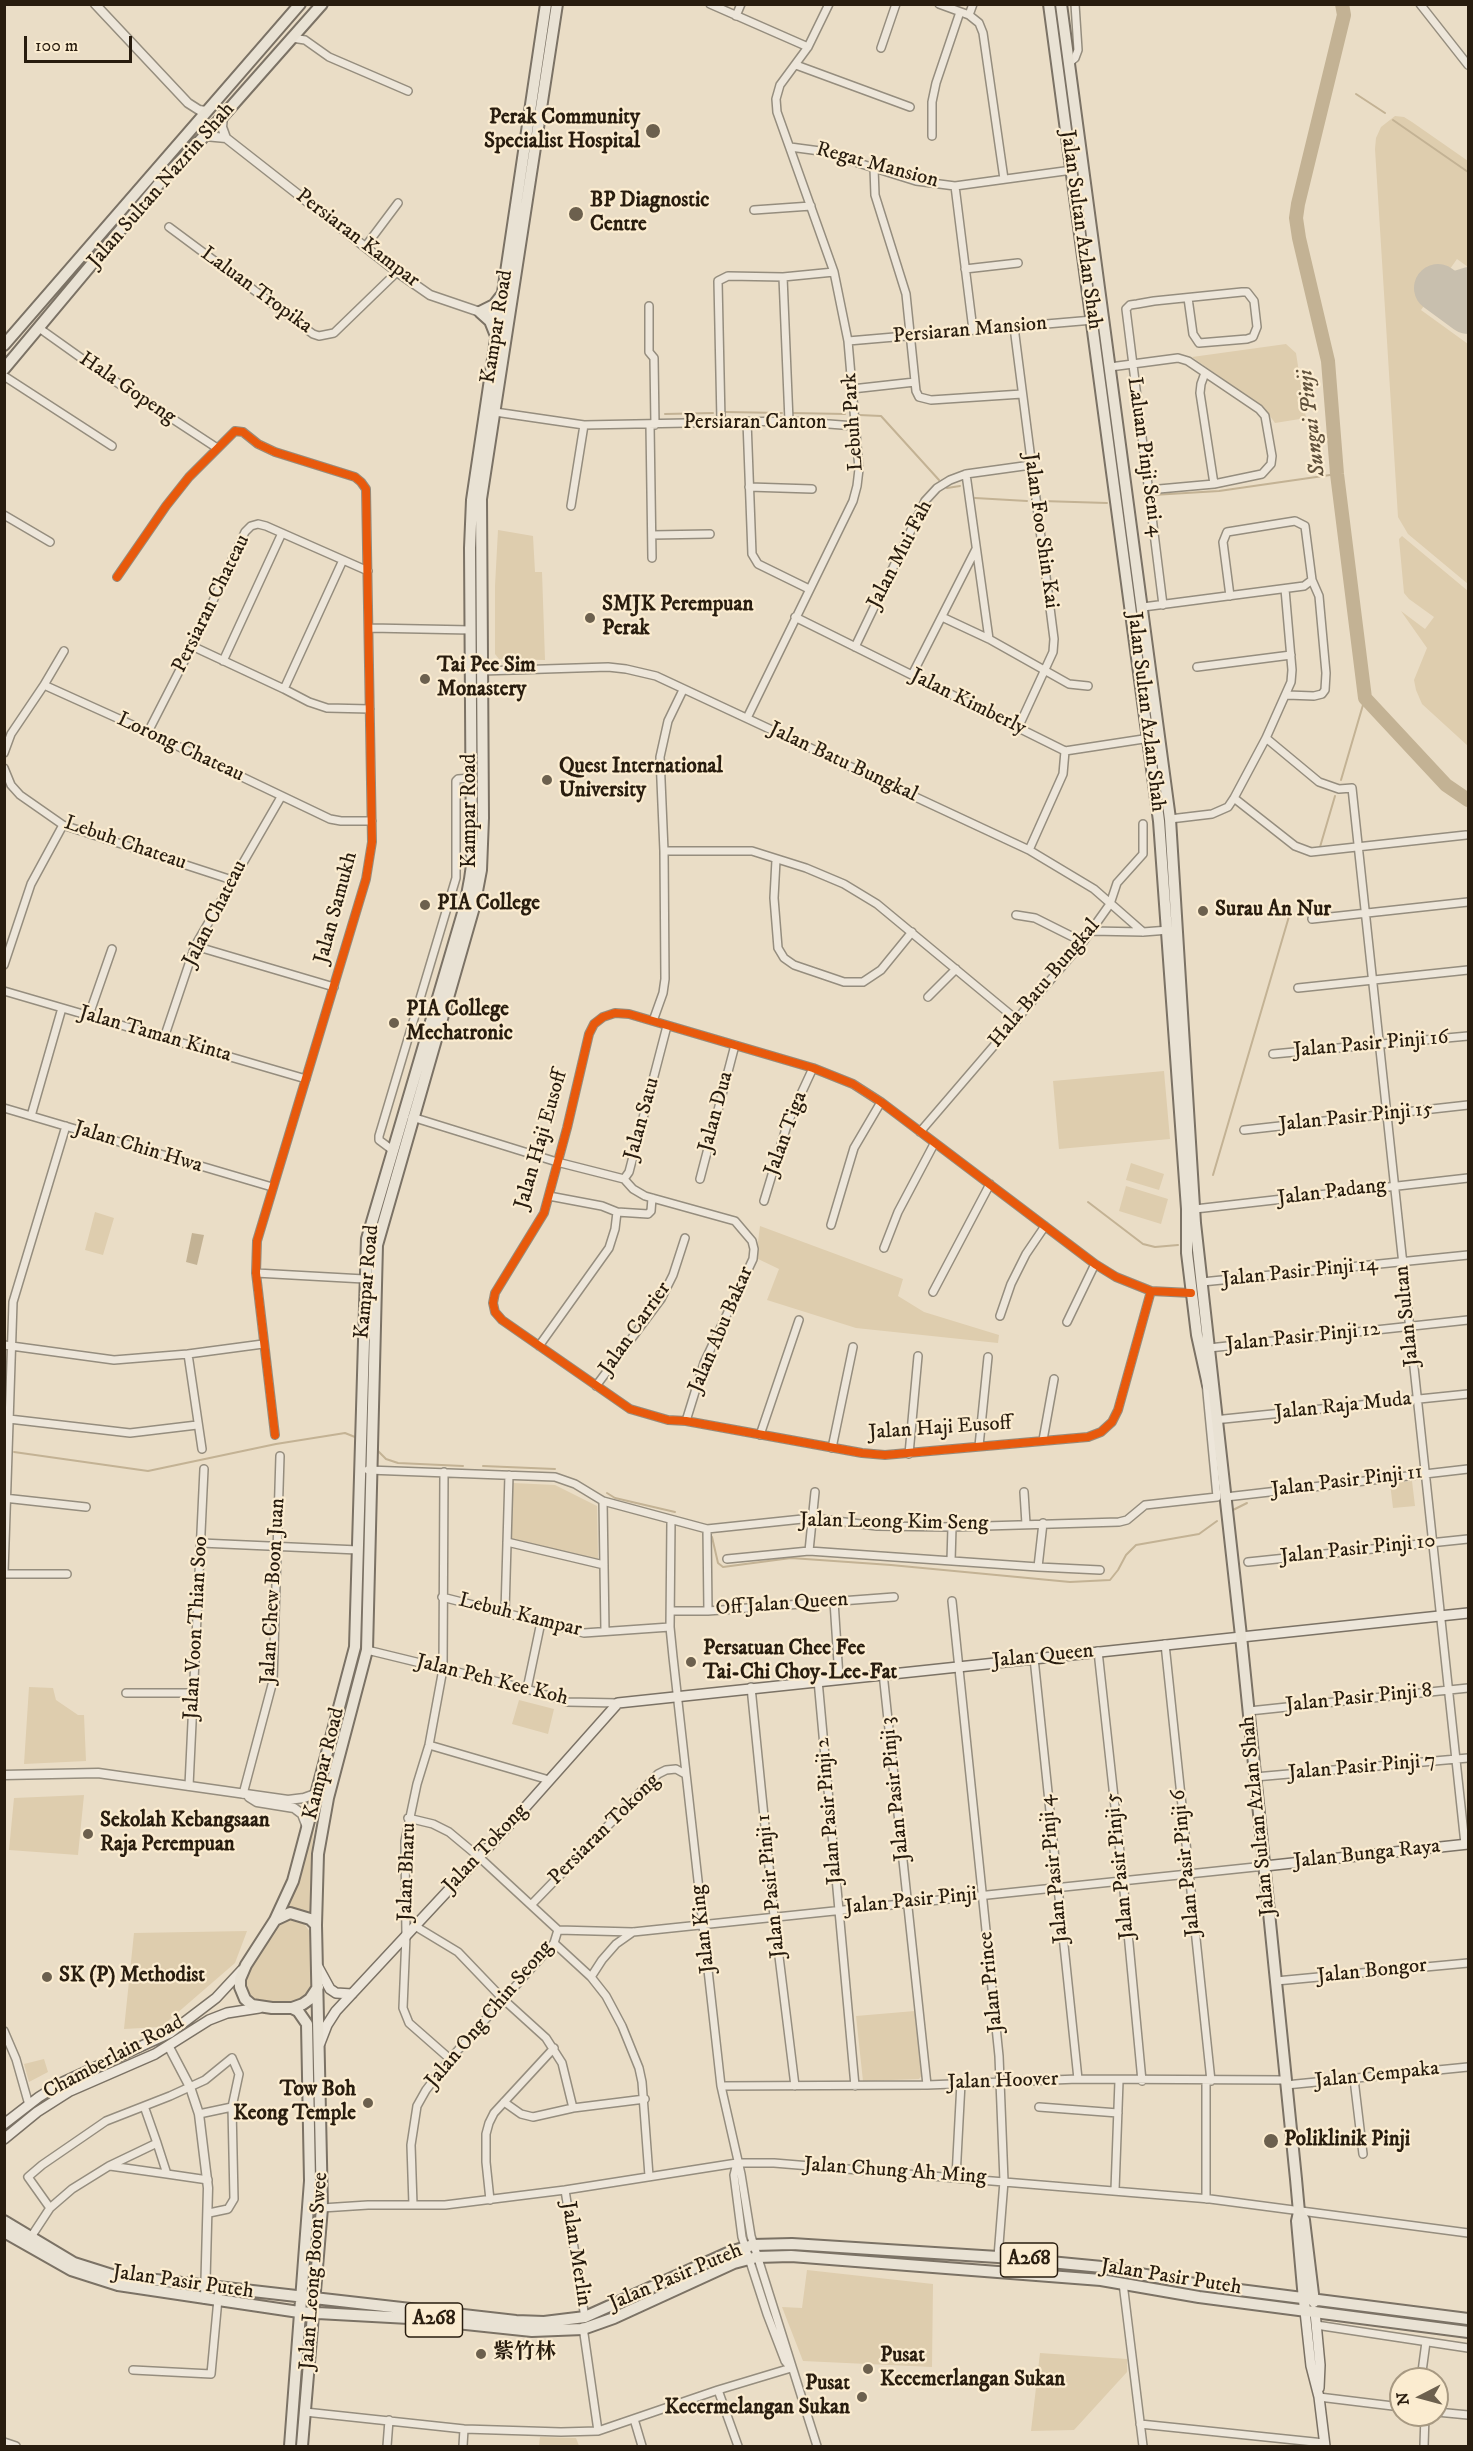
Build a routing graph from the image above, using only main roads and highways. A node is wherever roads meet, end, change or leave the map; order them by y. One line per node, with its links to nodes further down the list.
1 (300, 4): 11 (main road, Jalan Sultan Nazrin Shah)
2 (322, 4): 13 (main road, Jalan Sultan Nazrin Shah)
3 (546, 4): 7 (main road, Kampar Road)
4 (557, 4): 8 (main road, Kampar Road)
5 (1049, 4): 14 (main road, Jalan Sultan Azlan Shah)
6 (1061, 4): 12 (main road, Jalan Sultan Azlan Shah)
7 (503, 293): 9 (main road, Kampar Road); 10 (main road)
8 (512, 301): 9 (main road); 10 (main road, Kampar Road)
9 (500, 316): 10 (main road, Kampar Road)
10 (502, 338): 15 (main road, Kampar Road); 16 (main road, Kampar Road)
11 (4, 345)
12 (1110, 367): 14 (main road); 17 (main road, Jalan Sultan Azlan Shah)
13 (4, 369)
14 (1113, 464): 17 (main road, Jalan Sultan Azlan Shah)
15 (482, 671): 16 (main road); 28 (main road, Kampar Road)
16 (471, 705): 27 (main road, Kampar Road)
17 (1172, 929): 18 (main road, Jalan Sultan Azlan Shah); 19 (main road, Jalan Sultan Azlan Shah)
18 (1195, 1223): 19 (main road); 20 (main road, Jalan Sultan Azlan Shah)
19 (1191, 1293): 20 (main road); 21 (main road, Jalan Sultan Azlan Shah)
20 (1209, 1348): 21 (main road, Jalan Sultan Azlan Shah)
21 (1214, 1421): 23 (main road, Jalan Sultan Azlan Shah)
22 (1468, 1613): 23 (main road, Jalan Queen)
23 (1241, 1636): 24 (main road, Jalan Queen); 26 (main road, Jalan Sultan Azlan Shah)
24 (618, 1702): 32 (main road, Jalan Tokong)
25 (1467, 1844): 26 (main road, Jalan Bunga Raya)
26 (1264, 1866): 45 (main road, Jalan Sultan Azlan Shah)
27 (275, 1920): 28 (main road); 29 (main road)
28 (316, 1925): 30 (main road)
29 (246, 1965): 33 (main road); 36 (main road, Chamberlain Road)
30 (318, 1966): 31 (main road); 32 (main road)
31 (319, 1987): 34 (main road); 35 (main road, Jalan Leong Boon Swee)
32 (352, 1994): 35 (main road, Jalan Tokong)
33 (259, 2008): 34 (main road); 37 (main road, Chamberlain Road)
34 (292, 2008): 43 (main road, Jalan Leong Boon Swee)
35 (320, 2043): 42 (main road, Jalan Leong Boon Swee)
36 (4, 2124)
37 (4, 2139)
38 (4, 2221): 40 (main road, Jalan Pasir Puteh / A268)
39 (4, 2232): 40 (main road, Jalan Pasir Puteh / A268)
40 (28, 2241): 44 (main road, Jalan Pasir Puteh / A268); 49 (main road, Jalan Pasir Puteh / A268)
41 (751, 2252): 45 (main road, Jalan Pasir Puteh / A268); 50 (main road, Jalan Pasir Puteh / A268); 55 (main road, Jalan Pasir Puteh / A268)
42 (316, 2278): 47 (main road, Jalan Leong Boon Swee); 48 (main road)
43 (302, 2281): 44 (main road); 46 (main road, Jalan Leong Boon Swee)
44 (281, 2295): 46 (main road, Jalan Pasir Puteh / A268)
45 (1308, 2297): 50 (main road, Jalan Sultan Azlan Shah); 54 (main road, Jalan Pasir Puteh / A268)
46 (300, 2298): 47 (main road, Jalan Pasir Puteh / A268); 51 (main road, Jalan Leong Boon Swee)
47 (314, 2299): 48 (main road, Jalan Pasir Puteh / A268); 52 (main road, Jalan Leong Boon Swee)
48 (333, 2301): 55 (main road, Jalan Pasir Puteh / A268)
49 (279, 2309): 51 (main road, Jalan Pasir Puteh / A268); 57 (main road)
50 (1310, 2311): 58 (main road, Jalan Pasir Puteh / A268); 59 (main road, Jalan Sultan Azlan Shah)
51 (299, 2312): 52 (main road, Jalan Pasir Puteh / A268); 57 (main road, Jalan Leong Boon Swee)
52 (312, 2313): 53 (main road, Jalan Pasir Puteh / A268); 56 (main road, Jalan Leong Boon Swee)
53 (330, 2314): 55 (main road, Jalan Pasir Puteh / A268); 56 (main road)
54 (1468, 2319)
55 (584, 2323)
56 (311, 2330): 61 (main road, Jalan Leong Boon Swee)
57 (298, 2331): 60 (main road, Jalan Leong Boon Swee)
58 (1468, 2332)
59 (1325, 2445)
60 (290, 2446)
61 (302, 2446)

